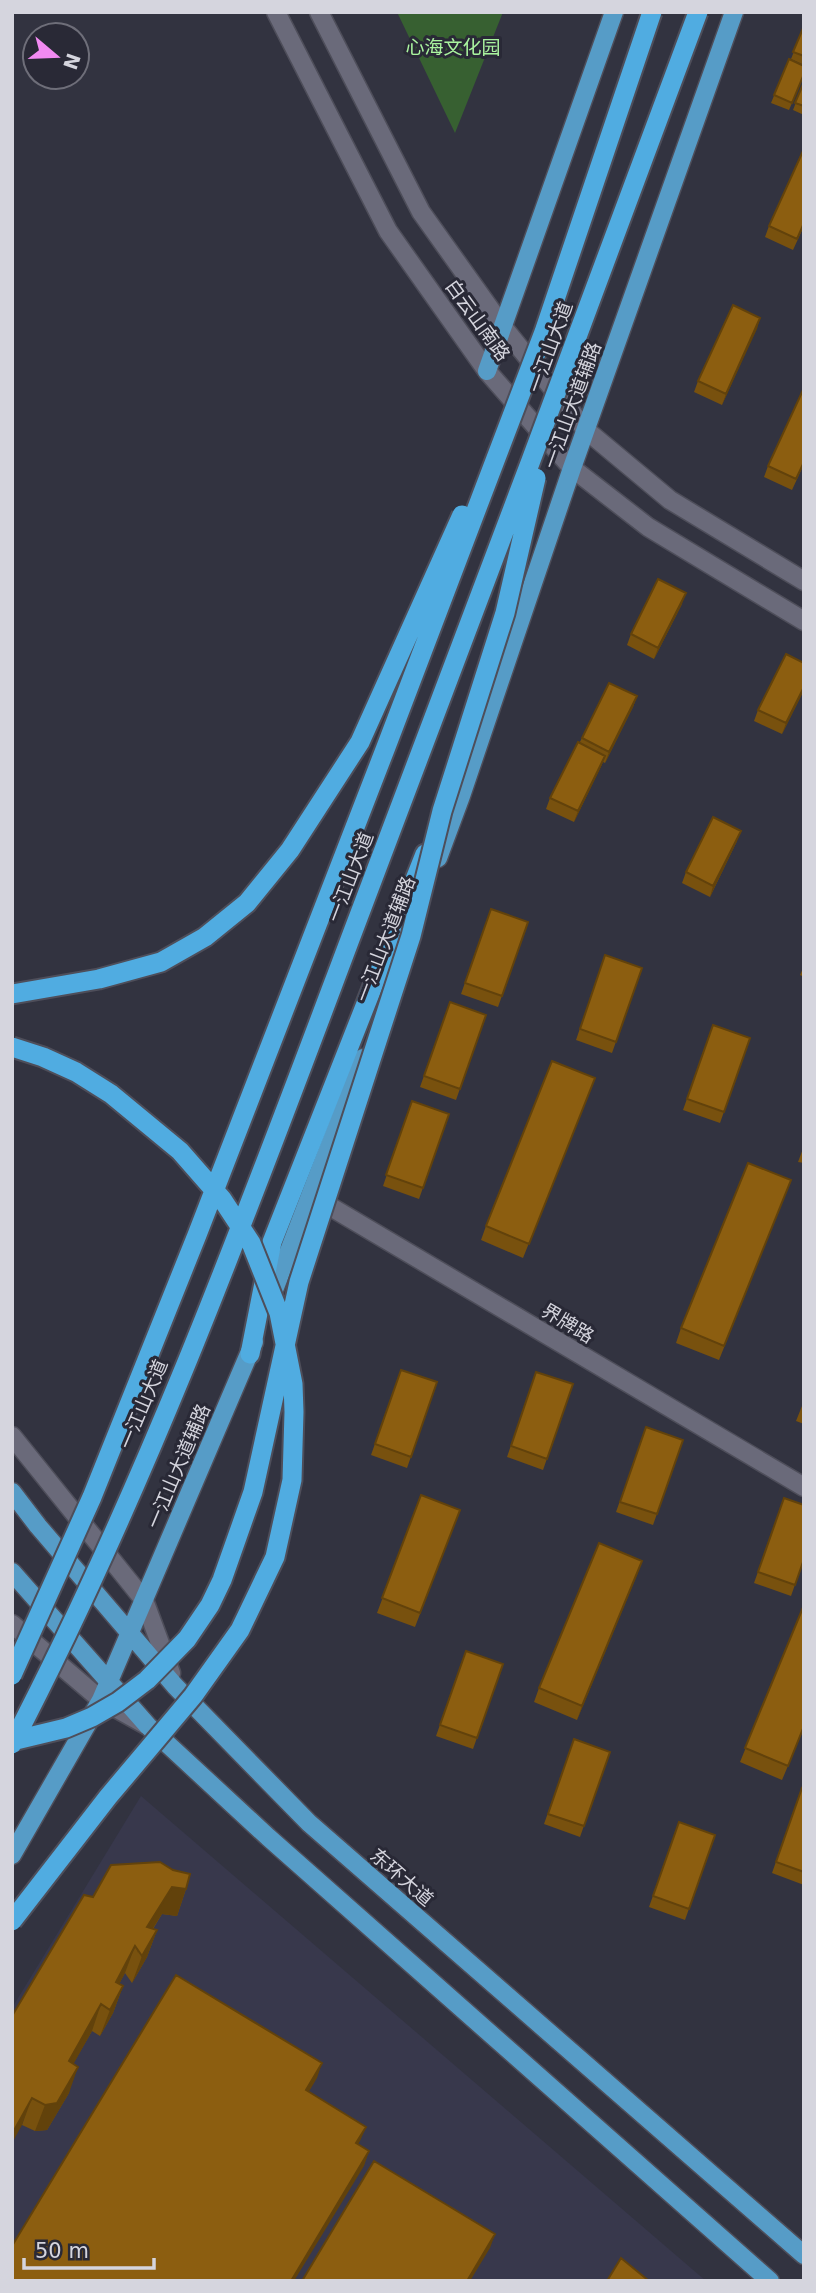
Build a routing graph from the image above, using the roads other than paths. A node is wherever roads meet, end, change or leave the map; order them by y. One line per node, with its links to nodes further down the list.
1 (276, 12): 9 (main road, 白云山南路)
2 (319, 12): 7 (main road, 白云山南路)
3 (614, 12): 7 (main road)
4 (652, 12): 8 (highway, 一江山大道, bridge)
5 (698, 12): 10 (highway, 一江山大道, bridge)
6 (734, 12): 11 (main road, 一江山大道辅路)
7 (503, 327): 9 (main road); 11 (main road, 白云山南路)
8 (544, 332): 16 (highway, bridge); 27 (highway, 一江山大道, bridge)
9 (488, 371): 12 (main road, 白云山南路)
10 (552, 408): 15 (highway, bridge); 32 (highway, 一江山大道, bridge)
11 (586, 430): 12 (main road, 一江山大道辅路); 13 (main road, 白云山南路)
12 (572, 468): 14 (main road, 白云山南路); 18 (main road, 一江山大道辅路)
13 (804, 582)
14 (804, 621)
15 (442, 811): 19 (highway, bridge); 32 (highway, bridge)
16 (12, 994)
17 (12, 1047): 34 (highway, bridge)
18 (311, 1195): 19 (main road, 一江山大道辅路); 21 (main road, 界牌路)
19 (250, 1354): 24 (main road, 一江山大道辅路)
20 (12, 1436): 24 (main road)
21 (804, 1487)
22 (12, 1492): 26 (main road, 东环大道)
23 (12, 1572): 28 (main road)
24 (144, 1600): 26 (main road, 一江山大道辅路); 29 (main road)
25 (12, 1624): 30 (main road)
26 (129, 1634): 28 (main road, 一江山大道辅路); 29 (main road, 东环大道)
27 (12, 1675)
28 (109, 1682): 30 (main road, 一江山大道辅路); 31 (main road)
29 (175, 1686): 35 (main road, 东环大道)
30 (101, 1700): 31 (main road); 33 (main road, 一江山大道辅路)
31 (148, 1726): 36 (main road)
32 (12, 1743)
33 (12, 1855)
34 (12, 1921)
35 (804, 2255)
36 (769, 2281)

